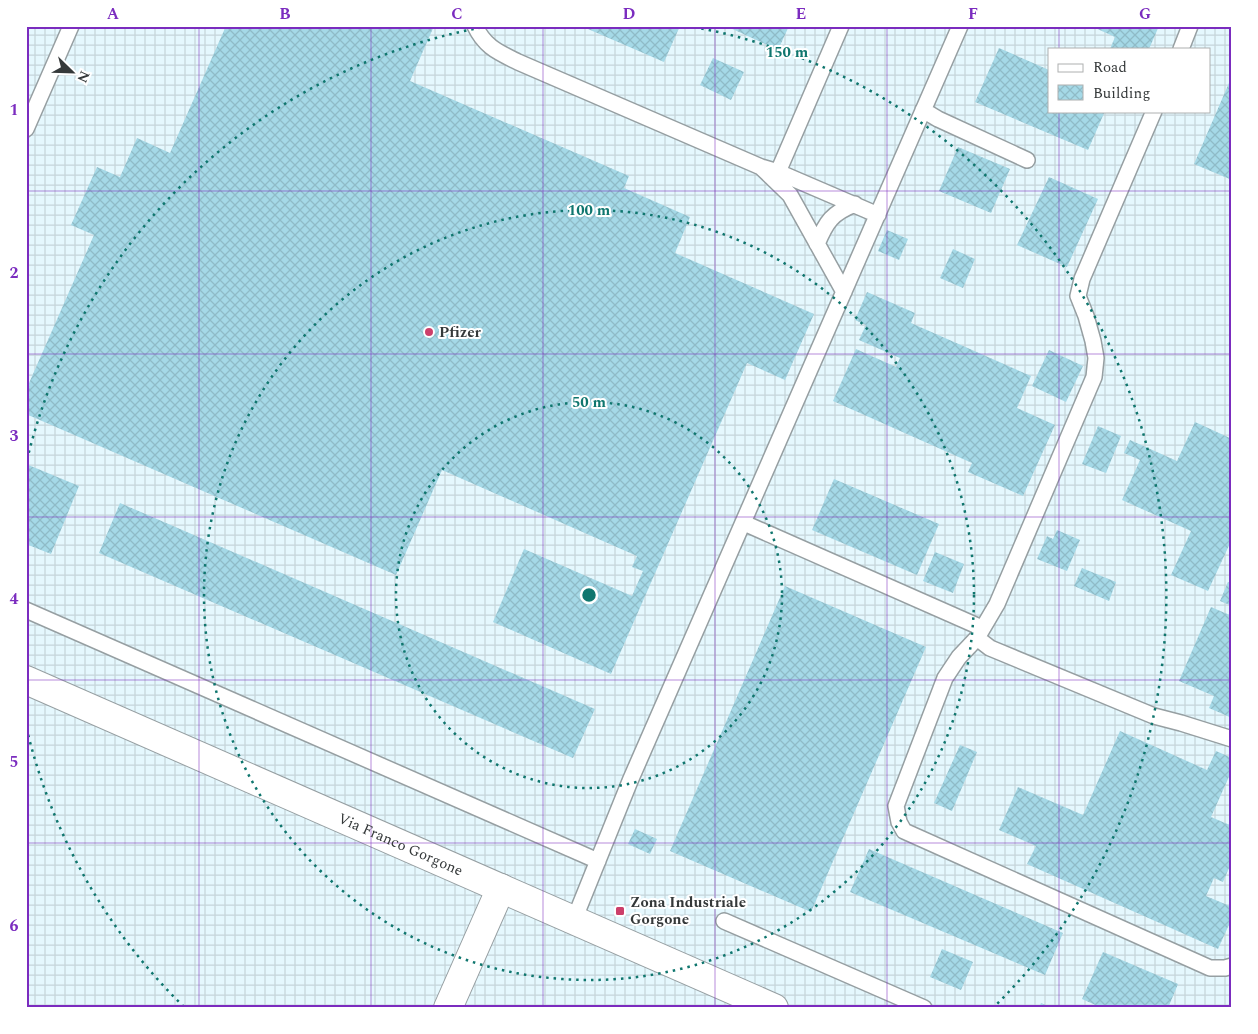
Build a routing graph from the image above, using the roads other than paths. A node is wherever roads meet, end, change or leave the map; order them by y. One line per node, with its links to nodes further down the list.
1 (71, 26): 9 (lane)
2 (475, 26): 11 (lane)
3 (841, 26): 12 (lane)
4 (960, 26): 7 (lane)
5 (1190, 26): 6 (lane)
6 (1181, 48)
7 (923, 110): 10 (lane); 14 (lane)
8 (1154, 112): 19 (lane)
9 (26, 129)
10 (1027, 160)
11 (760, 167): 12 (lane); 15 (lane)
12 (778, 172): 13 (lane)
13 (854, 204): 14 (lane); 15 (lane)
14 (878, 215): 16 (lane)
15 (817, 244): 16 (lane)
16 (844, 292): 17 (lane)
17 (744, 523): 19 (lane); 22 (lane)
18 (26, 610): 22 (lane)
19 (979, 633): 21 (lane); 26 (lane)
20 (26, 680): 23 (street, Via Franco Gorgone)
21 (1232, 739)
22 (598, 861): 24 (lane)
23 (501, 888): 24 (street, Via Franco Gorgone); 27 (street)
24 (574, 920): 28 (street, Via Franco Gorgone)
25 (724, 921): 29 (lane)
26 (1232, 966)
27 (448, 1008)
28 (774, 1008)
29 (924, 1008)

